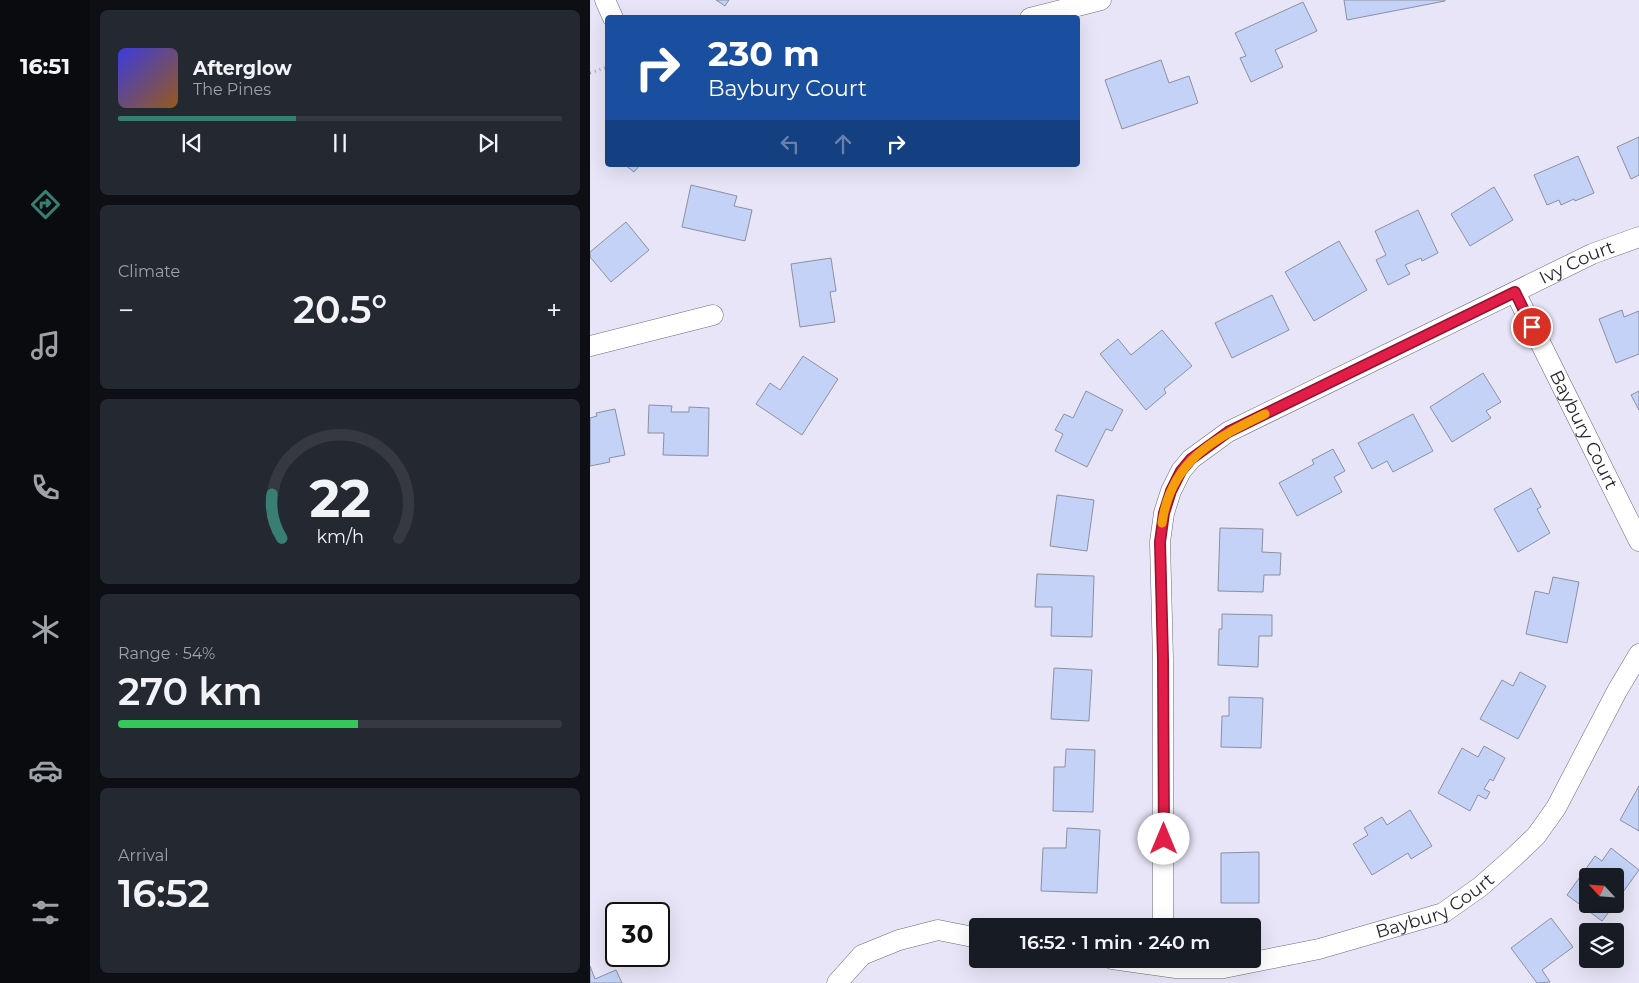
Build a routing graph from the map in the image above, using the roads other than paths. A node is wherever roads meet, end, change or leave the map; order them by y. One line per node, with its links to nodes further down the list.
1 (605, 0): 3 (street)
2 (1101, 0): 4 (street)
3 (612, 15)
4 (1042, 15)
5 (1639, 238): 6 (street, Ivy Court)
6 (1515, 292): 9 (street, Baybury Court); 11 (street, Ivy Court)
7 (713, 315): 8 (street)
8 (590, 346)
9 (1639, 541)
10 (1639, 654): 13 (street, Baybury Court)
11 (1164, 918)
12 (969, 936): 14 (street)
13 (1261, 961)
14 (837, 983)

